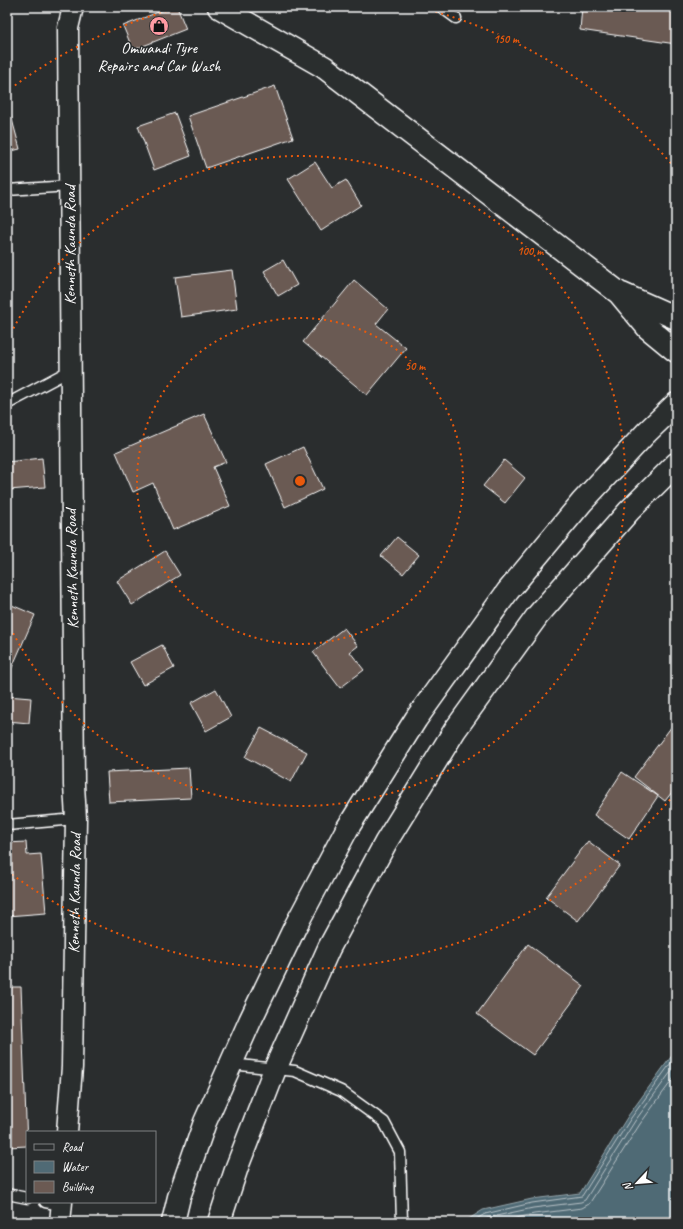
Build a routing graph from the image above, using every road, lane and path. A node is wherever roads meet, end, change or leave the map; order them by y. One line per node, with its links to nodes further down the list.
1 (73, 7): 5 (street, Kenneth Kaunda Road)
2 (219, 7): 7 (main road)
3 (441, 7): 4 (lane)
4 (456, 18)
5 (70, 186): 6 (lane); 10 (street, Kenneth Kaunda Road)
6 (7, 190)
7 (619, 293): 8 (main road); 9 (main road)
8 (676, 318)
9 (676, 351)
10 (71, 370): 11 (lane); 14 (street, Kenneth Kaunda Road)
11 (7, 404)
12 (676, 404): 16 (main road)
13 (676, 464): 17 (main road)
14 (76, 819): 15 (lane); 18 (street, Kenneth Kaunda Road)
15 (7, 825)
16 (231, 1064): 17 (lane); 21 (main road)
17 (276, 1069): 22 (main road); 23 (lane)
18 (67, 1131)
19 (7, 1194): 20 (lane)
20 (26, 1198)
21 (173, 1222)
22 (219, 1222)
23 (402, 1222)

